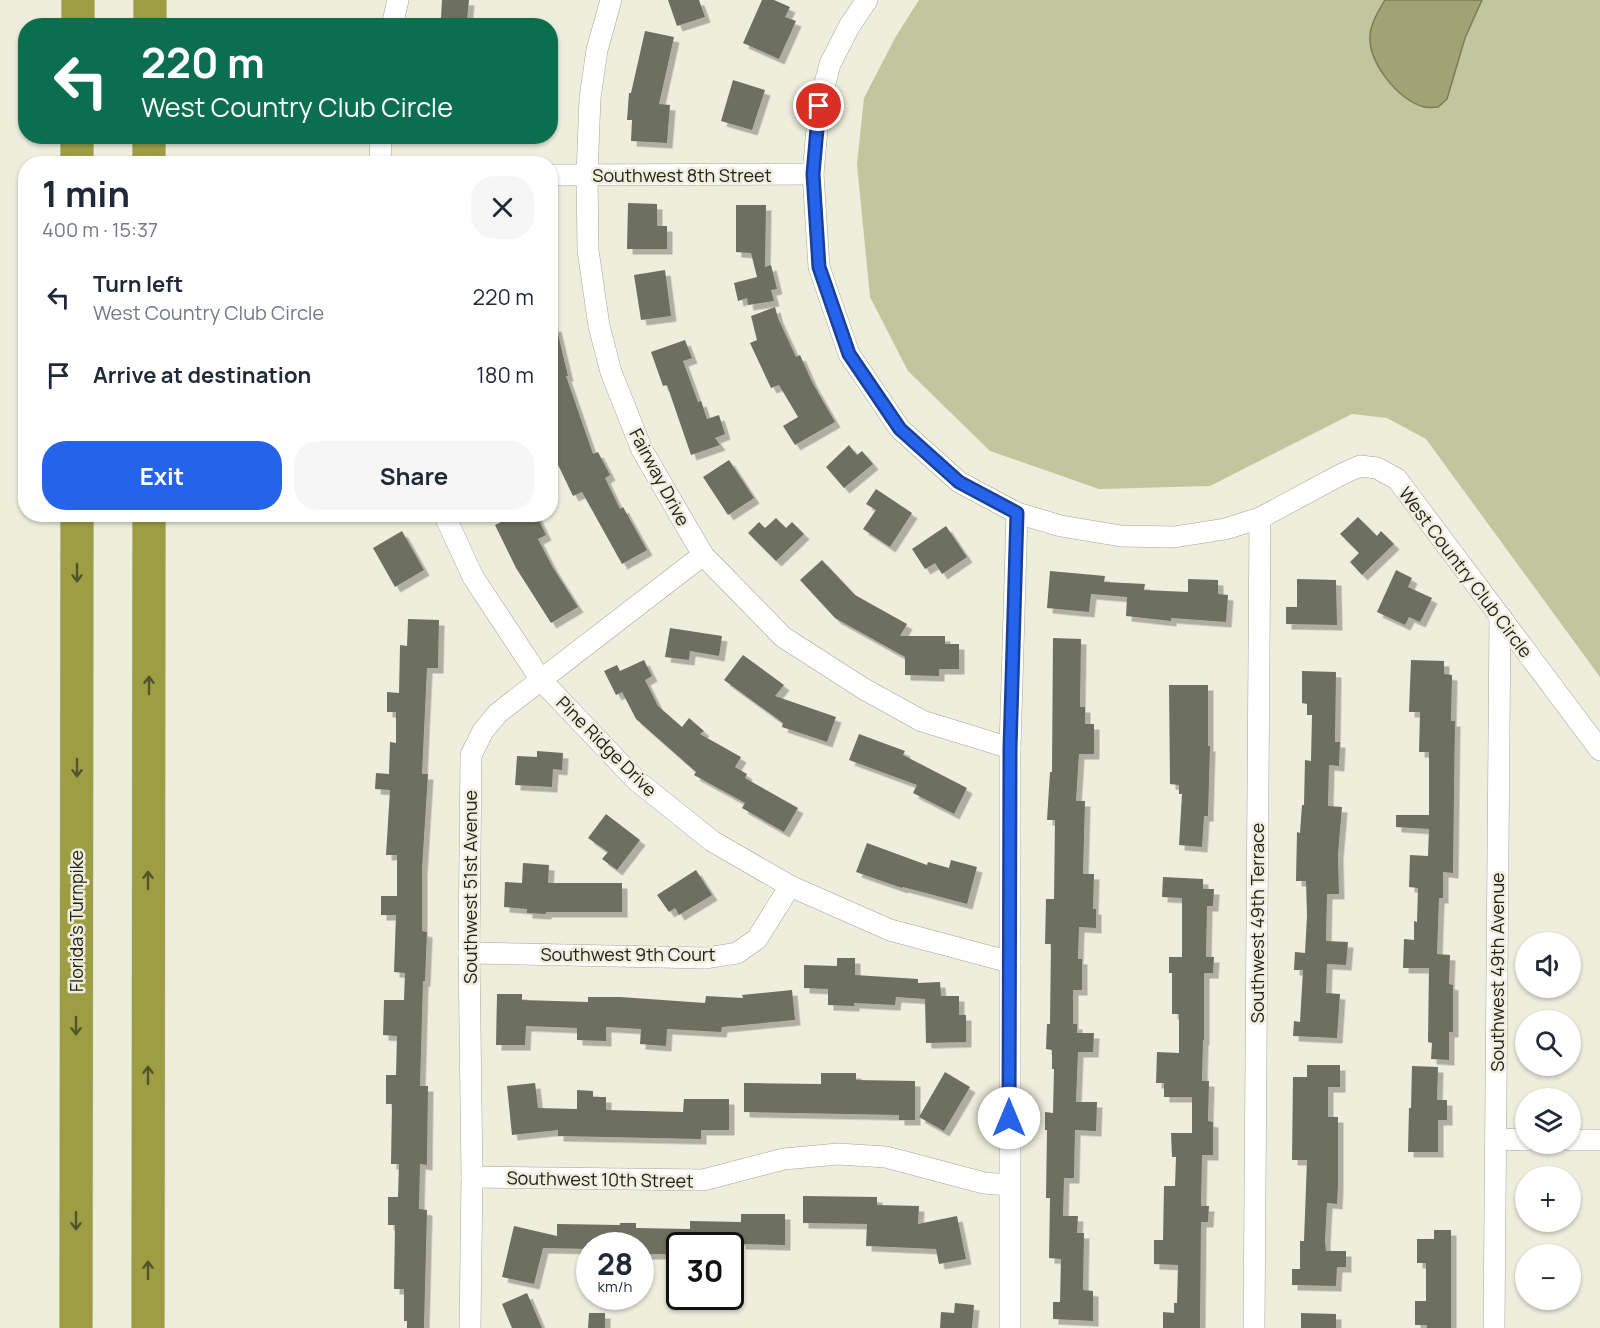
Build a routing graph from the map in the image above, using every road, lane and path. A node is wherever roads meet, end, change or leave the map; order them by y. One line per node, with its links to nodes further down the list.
1 (78, 0): 6 (highway)
2 (150, 0): 7 (highway)
3 (398, 0): 8 (street)
4 (611, 0): 11 (street, Fairway Drive)
5 (867, 0): 9 (street, West Country Club Circle)
6 (78, 18)
7 (150, 18)
8 (394, 18)
9 (813, 174): 11 (street, Southwest 8th Street); 12 (street, West Country Club Circle)
10 (558, 175): 11 (street, Southwest 8th Street)
11 (587, 175): 17 (street, Fairway Drive)
12 (1017, 513): 13 (street, West Country Club Circle); 20 (street)
13 (1260, 518): 18 (street, West Country Club Circle); 35 (street, Southwest 49th Terrace)
14 (77, 522): 31 (highway, Florida's Turnpike, one-way to 31)
15 (149, 522): 32 (highway, one-way to 15)
16 (448, 522): 19 (street, Pine Ridge Drive)
17 (703, 555): 19 (street, Southwest 51st Avenue); 20 (street, Fairway Drive)
18 (1500, 616): 21 (street, West Country Club Circle); 25 (street, Southwest 49th Avenue)
19 (541, 680): 22 (street, Pine Ridge Drive); 23 (street, Southwest 51st Avenue)
20 (1010, 748): 24 (street)
21 (1600, 750)
22 (790, 886): 23 (street, Southwest 9th Court); 24 (street, Pine Ridge Drive)
23 (469, 953): 29 (street, Southwest 51st Avenue)
24 (1010, 962): 30 (street)
25 (1496, 1139): 26 (street); 36 (street, Southwest 49th Avenue)
26 (1515, 1140)
27 (1581, 1140): 28 (street)
28 (1600, 1140)
29 (472, 1177): 30 (street, Southwest 10th Street); 33 (street, Southwest 51st Avenue)
30 (1009, 1185): 34 (street)
31 (76, 1328)
32 (148, 1328)
33 (470, 1328)
34 (1010, 1328)
35 (1254, 1328)
36 (1494, 1328)

